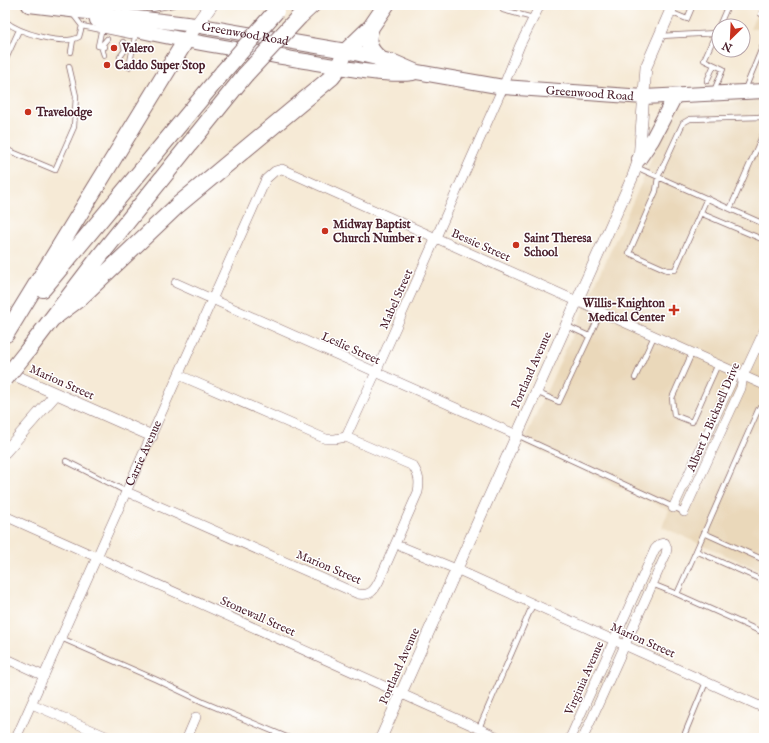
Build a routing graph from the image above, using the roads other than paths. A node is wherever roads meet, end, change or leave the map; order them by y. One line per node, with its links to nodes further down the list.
1 (34, 5): 14 (main road, Greenwood Road)
2 (151, 5): 3 (lane)
3 (173, 5)
4 (211, 5): 20 (main road)
5 (312, 5): 70 (highway, bridge)
6 (386, 5): 22 (highway)
7 (504, 5): 16 (lane)
8 (540, 5): 16 (street, Mabel Street)
9 (693, 5): 13 (lane)
10 (728, 5): 17 (lane)
11 (764, 7): 15 (lane)
12 (279, 8): 73 (highway, bridge)
13 (671, 8): 26 (street, Portland Avenue)
14 (70, 11): 19 (main road, Greenwood Road); 20 (main road, Greenwood Road); 21 (lane)
15 (761, 14)
16 (533, 18): 48 (street, Mabel Street)
17 (722, 18)
18 (5, 22): 23 (lane)
19 (102, 25): 21 (lane); 25 (main road, Greenwood Road); 33 (lane)
20 (195, 25): 29 (main road); 35 (main road, Greenwood Road)
21 (82, 26): 28 (lane)
22 (371, 27): 35 (highway); 40 (highway)
23 (19, 30): 28 (lane); 41 (lane)
24 (711, 32): 26 (lane)
25 (136, 33): 29 (main road, Greenwood Road); 37 (lane)
26 (659, 36): 53 (street, Portland Avenue)
27 (107, 39): 33 (lane)
28 (73, 40): 36 (lane)
29 (186, 40): 45 (main road, Greenwood Road); 73 (highway)
30 (123, 42): 34 (lane)
31 (764, 43): 50 (lane)
32 (711, 46): 42 (lane)
33 (103, 47): 38 (lane)
34 (123, 50): 37 (lane); 39 (lane)
35 (346, 51): 40 (main road, Greenwood Road); 45 (highway)
36 (71, 52)
37 (132, 52): 44 (lane)
38 (104, 54)
39 (120, 57)
40 (380, 59): 46 (main road, Greenwood Road)
41 (5, 61)
42 (714, 64): 47 (lane); 51 (lane)
43 (69, 66): 56 (lane)
44 (129, 67)
45 (338, 67): 46 (main road, Greenwood Road); 70 (highway)
46 (417, 72): 48 (main road, Greenwood Road)
47 (707, 81)
48 (503, 87): 53 (main road, Greenwood Road); 64 (street, Mabel Street)
49 (764, 91): 50 (main road, Greenwood Road)
50 (743, 93): 51 (main road, Greenwood Road)
51 (712, 94): 52 (main road, Greenwood Road)
52 (675, 96): 53 (main road, Greenwood Road); 57 (main road)
53 (644, 97): 57 (street, Portland Avenue)
54 (764, 117): 59 (lane)
55 (764, 132): 61 (lane)
56 (5, 149)
57 (638, 163): 59 (lane); 68 (street, Portland Avenue)
58 (275, 171): 64 (street, Bessie Street); 67 (street, Carrie Avenue)
59 (658, 177): 60 (lane); 62 (lane)
60 (706, 198): 61 (lane); 62 (lane)
61 (730, 209): 63 (lane)
62 (700, 212): 65 (lane)
63 (764, 224)
64 (437, 238): 68 (street, Bessie Street); 80 (street, Mabel Street)
65 (764, 240)
66 (176, 283): 67 (street, Leslie Street)
67 (213, 298): 80 (street, Leslie Street); 82 (street, Carrie Avenue)
68 (577, 301): 69 (street, Bessie Street); 71 (street, Portland Avenue)
69 (601, 312): 74 (lane); 75 (street, Bessie Street)
70 (53, 318): 84 (highway, bridge)
71 (566, 326): 74 (lane); 86 (street, Portland Avenue)
72 (764, 331): 76 (street, Albert L Bicknell Drive)
73 (5, 335)
74 (589, 336): 86 (lane)
75 (654, 336): 77 (street, Bessie Street); 83 (lane)
76 (760, 351): 81 (street, Albert L Bicknell Drive)
77 (692, 353): 78 (street, Bessie Street); 78 (lane)
78 (718, 364): 81 (street, Bessie Street)
79 (5, 371): 87 (street, Marion Street)
80 (376, 372): 89 (street, Leslie Street); 91 (street, Mabel Street)
81 (739, 374): 85 (street, Bessie Street); 95 (street, Albert L Bicknell Drive); 96 (street, Albert L Bicknell Drive)
82 (179, 375): 90 (street, Carrie Avenue); 91 (street)
83 (635, 378)
84 (5, 379)
85 (764, 385)
86 (536, 392): 89 (street, Portland Avenue)
87 (56, 394): 90 (street, Marion Street); 92 (street)
88 (764, 410): 98 (lane)
89 (517, 435): 95 (lane); 103 (street, Portland Avenue)
90 (152, 436): 94 (street, Carrie Avenue)
91 (346, 436): 94 (street, Marion Street)
92 (5, 452)
93 (66, 461): 94 (lane)
94 (127, 492): 101 (street, Carrie Avenue)
95 (673, 508): 96 (lane)
96 (684, 512)
97 (5, 516): 101 (street, Stonewall Street)
98 (704, 533): 100 (lane); 102 (lane)
99 (402, 547): 103 (street, Marion Street)
100 (696, 551): 104 (lane); 106 (lane)
101 (98, 557): 109 (street, Carrie Avenue); 115 (street, Stonewall Street)
102 (764, 560)
103 (456, 570): 107 (street, Marion Street); 115 (street, Portland Avenue)
104 (764, 581)
105 (652, 584): 106 (lane); 110 (street, Virginia Avenue); 111 (street, Virginia Avenue)
106 (676, 594): 108 (lane)
107 (533, 604): 110 (street, Marion Street); 119 (lane)
108 (764, 633)
109 (61, 638): 113 (street, Carrie Avenue); 123 (lane)
110 (614, 641): 111 (street, Marion Street); 126 (street, Virginia Avenue)
111 (624, 646): 114 (street, Marion Street); 127 (street, Virginia Avenue)
112 (5, 658): 113 (street)
113 (44, 676): 116 (street, Carrie Avenue)
114 (706, 682): 117 (street, Marion Street); 128 (lane)
115 (401, 693): 119 (street, Stonewall Street); 124 (street, Portland Avenue)
116 (32, 704): 120 (street, Carrie Avenue); 121 (street)
117 (764, 708)
118 (196, 717): 122 (street)
119 (479, 728): 125 (street, Stonewall Street)
120 (16, 738)
121 (110, 738)
122 (187, 738)
123 (289, 738)
124 (381, 738)
125 (500, 738)
126 (570, 738)
127 (583, 738)
128 (683, 738)

